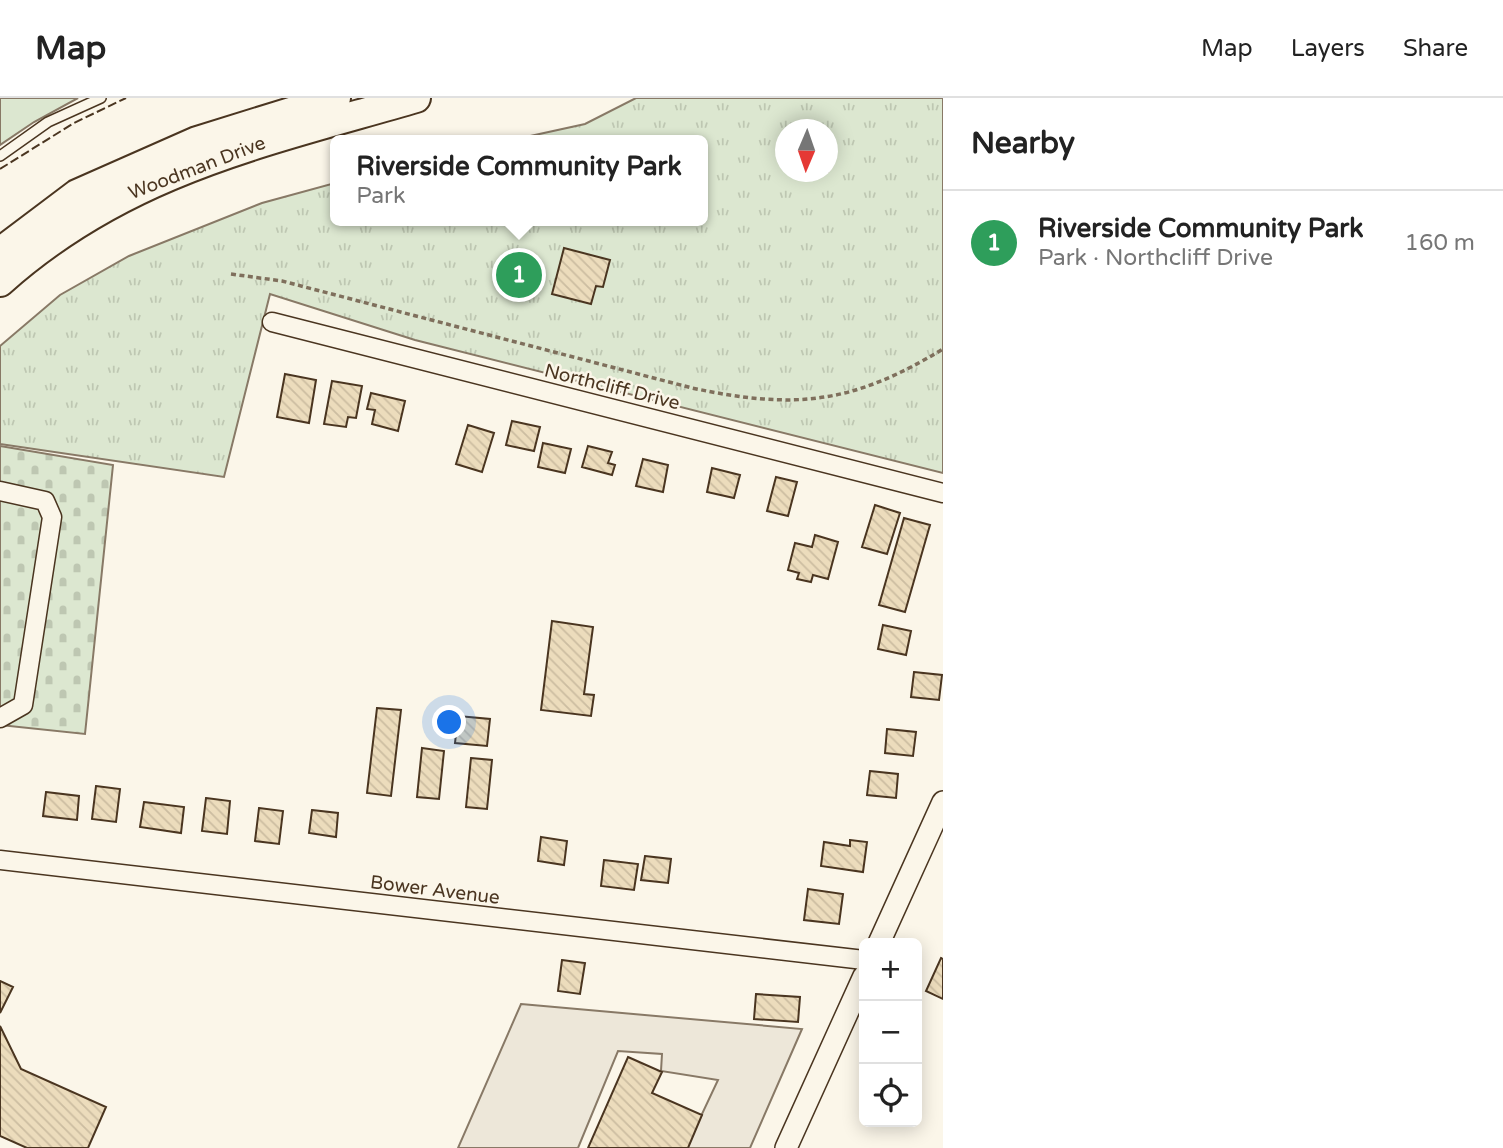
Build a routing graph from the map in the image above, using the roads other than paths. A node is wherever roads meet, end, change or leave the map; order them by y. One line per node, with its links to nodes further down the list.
1 (101, 98): 4 (lane)
2 (336, 98): 5 (main road, Woodman Drive)
3 (416, 98): 6 (main road, Woodman Drive)
4 (0, 156)
5 (0, 253)
6 (0, 282)
7 (272, 322): 9 (street, Northcliff Drive)
8 (0, 491): 10 (street)
9 (943, 493)
10 (0, 718)
11 (943, 802): 13 (street)
12 (0, 860): 14 (street, Bower Avenue)
13 (881, 938)
14 (859, 959)
15 (859, 987): 16 (street)
16 (786, 1148)

